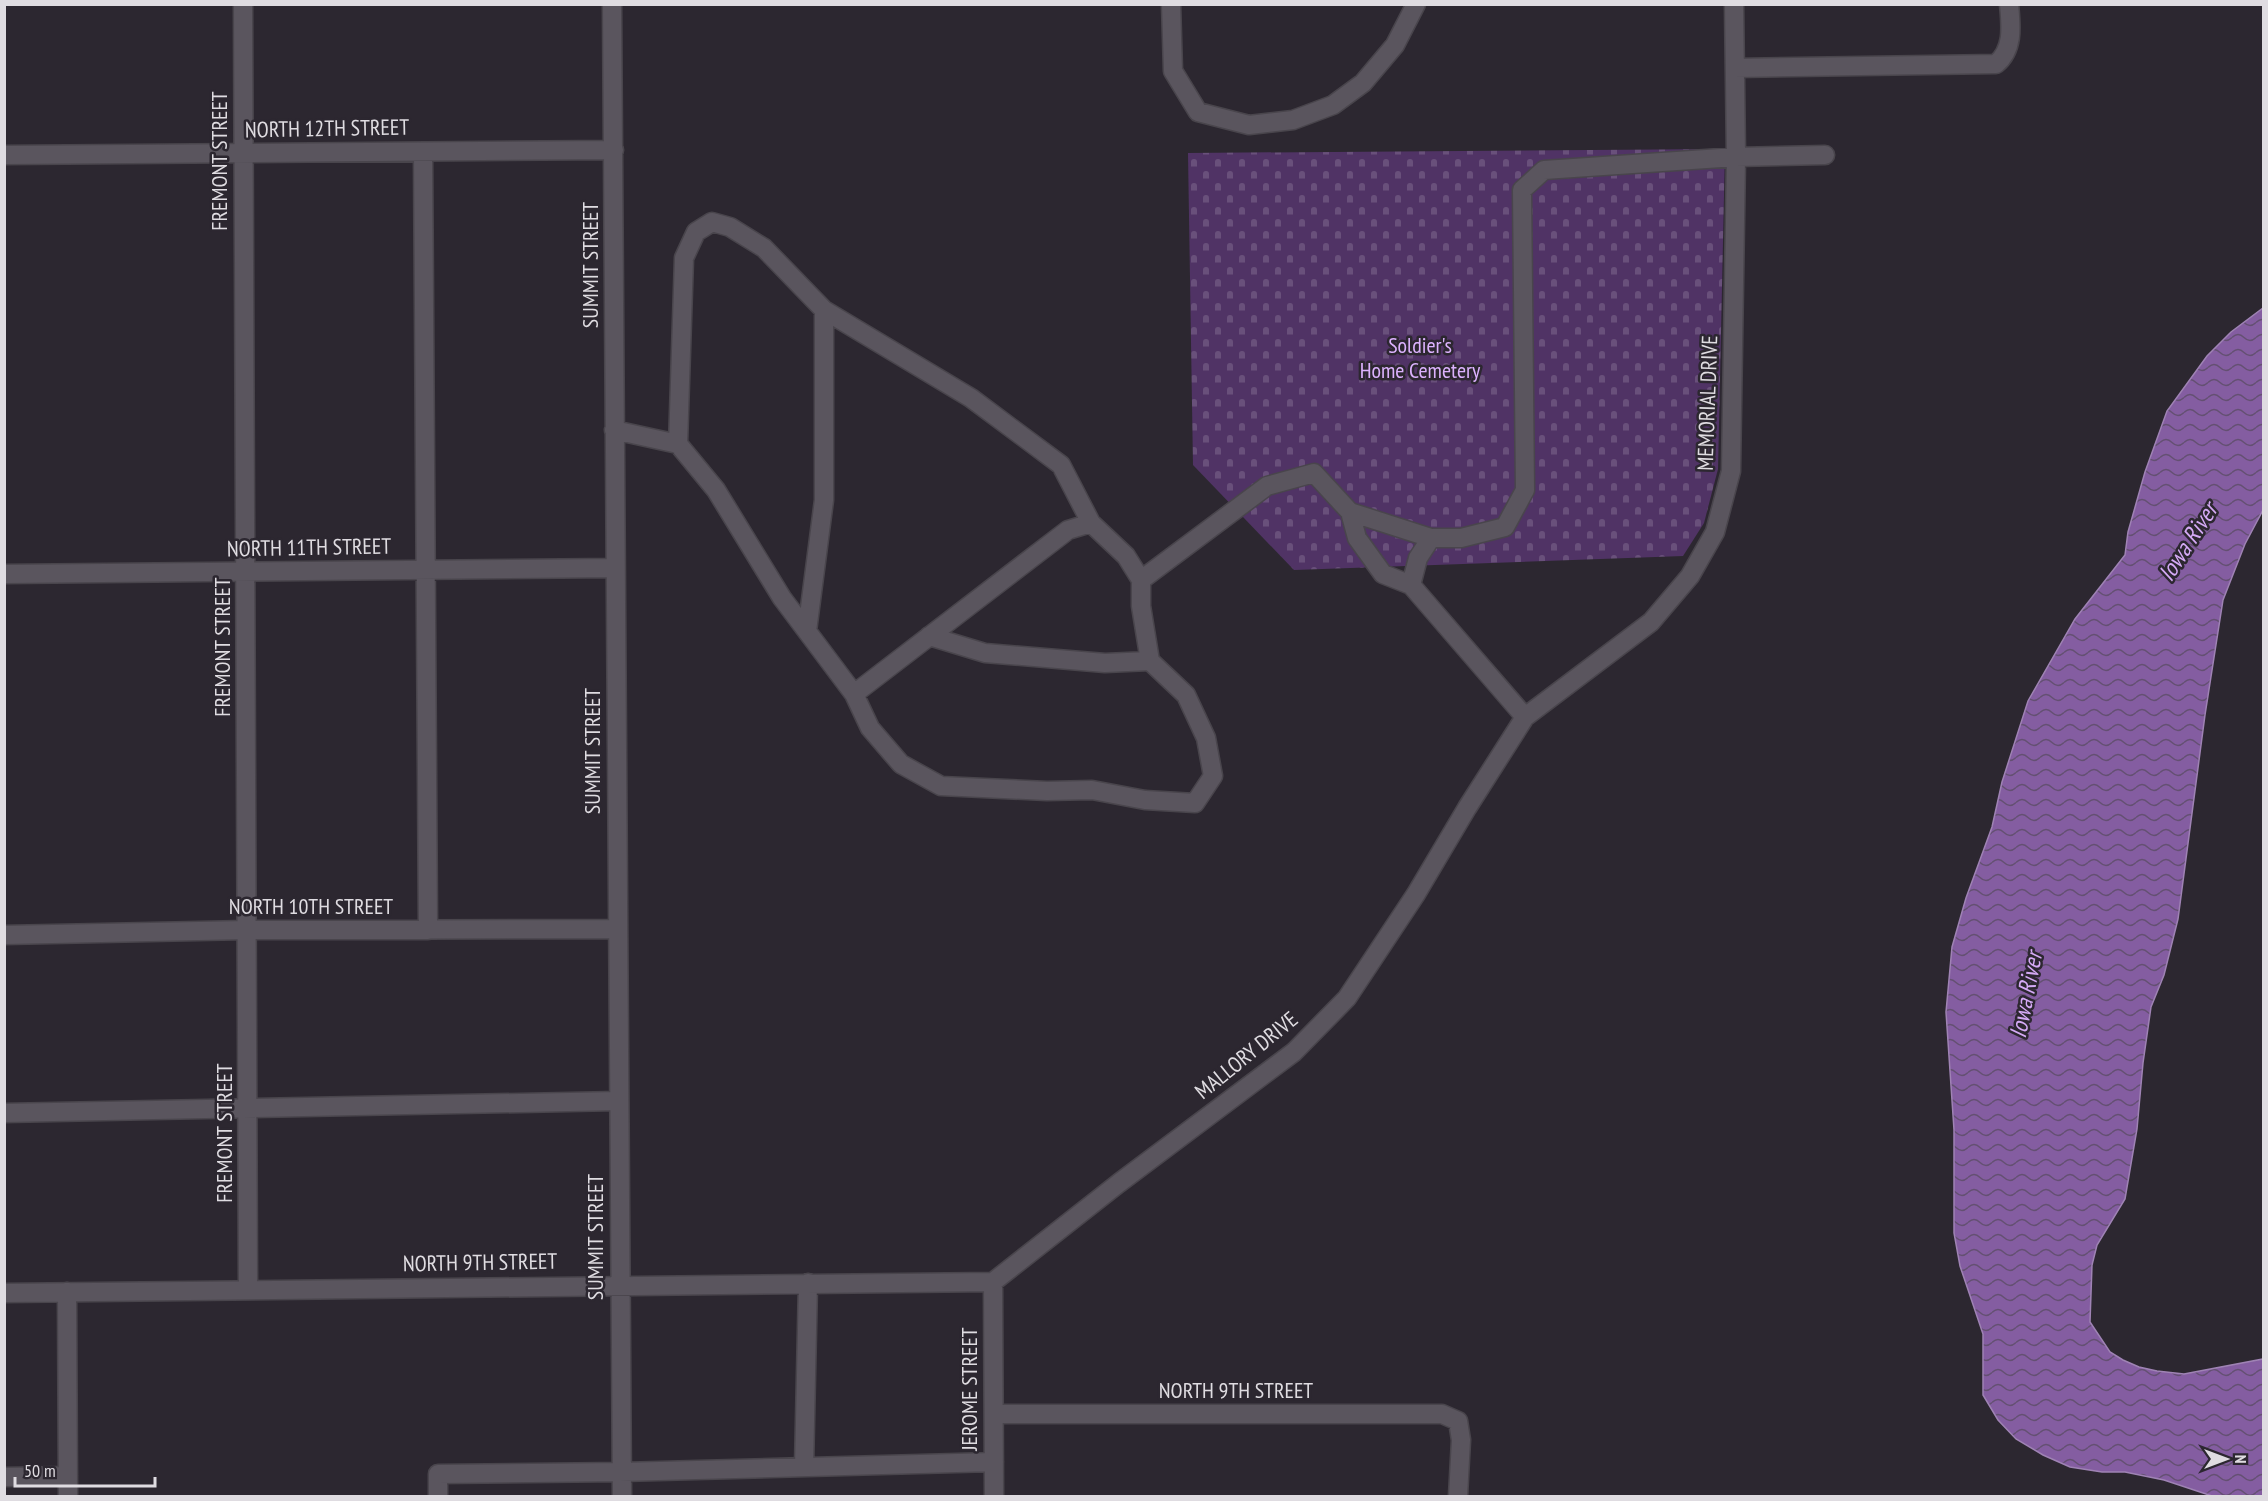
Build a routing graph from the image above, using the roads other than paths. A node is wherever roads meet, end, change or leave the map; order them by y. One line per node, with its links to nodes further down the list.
1 (243, 4): 10 (street, FREMONT STREET)
2 (612, 4): 8 (street, SUMMIT STREET)
3 (1171, 4): 4 (street)
4 (1416, 4)
5 (1734, 4): 7 (street, MEMORIAL DRIVE)
6 (2009, 4): 7 (street)
7 (1735, 68): 13 (street, MEMORIAL DRIVE)
8 (614, 150): 9 (street, NORTH 12TH STREET); 15 (street, SUMMIT STREET)
9 (423, 152): 10 (street, NORTH 12TH STREET); 21 (street)
10 (244, 153): 11 (street, NORTH 12TH STREET); 22 (street, FREMONT STREET)
11 (4, 155)
12 (1825, 155): 13 (street)
13 (1736, 157): 19 (street); 30 (street, MEMORIAL DRIVE)
14 (824, 310): 16 (street); 18 (street); 26 (street)
15 (614, 430): 16 (street); 20 (street, SUMMIT STREET)
16 (678, 444): 26 (street)
17 (1350, 512): 19 (street); 24 (street); 25 (street)
18 (1091, 523): 24 (street); 27 (street)
19 (1431, 538): 25 (street)
20 (614, 568): 21 (street, NORTH 11TH STREET); 32 (street, SUMMIT STREET)
21 (425, 570): 22 (street, NORTH 11TH STREET); 34 (street)
22 (245, 572): 23 (street, NORTH 11TH STREET); 33 (street, FREMONT STREET)
23 (4, 574)
24 (1141, 580): 28 (street)
25 (1411, 585): 30 (street)
26 (807, 631): 29 (street)
27 (929, 636): 28 (street); 29 (street)
28 (1149, 661): 29 (street)
29 (854, 694)
30 (1525, 717): 31 (street, MEMORIAL DRIVE)
31 (1467, 808): 39 (street, MALLORY DRIVE)
32 (617, 929): 34 (street, NORTH 10TH STREET); 36 (street, SUMMIT STREET)
33 (247, 930): 34 (street, NORTH 10TH STREET); 35 (street, NORTH 10TH STREET); 37 (street, FREMONT STREET)
34 (428, 930)
35 (4, 935)
36 (618, 1101): 37 (street); 41 (street, SUMMIT STREET)
37 (248, 1108): 38 (street); 42 (street, FREMONT STREET)
38 (4, 1113)
39 (993, 1282): 40 (street, NORTH 9TH STREET); 45 (street, JEROME STREET)
40 (808, 1283): 41 (street, NORTH 9TH STREET); 47 (street)
41 (619, 1285): 42 (street, NORTH 9TH STREET); 48 (street, SUMMIT STREET)
42 (249, 1289): 43 (street, NORTH 9TH STREET)
43 (67, 1292): 44 (street, NORTH 9TH STREET); 49 (street)
44 (4, 1293)
45 (994, 1414): 46 (street, JEROME STREET); 55 (street, NORTH 9TH STREET)
46 (994, 1462): 47 (street); 54 (street, JEROME STREET)
47 (804, 1467): 48 (street)
48 (621, 1472): 52 (street); 53 (street, SUMMIT STREET)
49 (68, 1476): 50 (street); 51 (street)
50 (4, 1477)
51 (68, 1497)
52 (438, 1497)
53 (622, 1497)
54 (994, 1497)
55 (1458, 1497)

